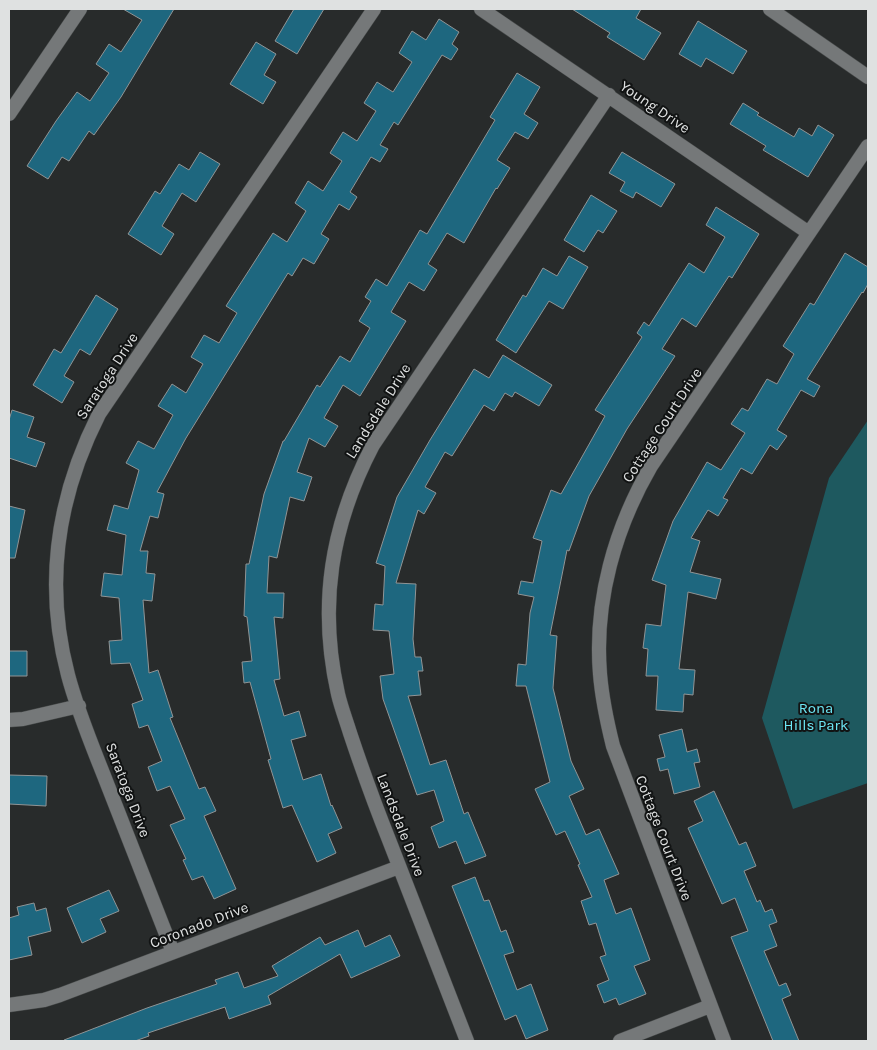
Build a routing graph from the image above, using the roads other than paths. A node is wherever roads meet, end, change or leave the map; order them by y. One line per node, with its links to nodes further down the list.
1 (80, 9): 7 (street)
2 (374, 9): 10 (street, Saratoga Drive)
3 (481, 9): 6 (street, Young Drive)
4 (770, 9): 5 (street)
5 (868, 77)
6 (609, 95): 9 (street, Young Drive); 12 (street, Landsdale Drive)
7 (9, 114)
8 (868, 146): 9 (street, Cottage Court Drive)
9 (809, 233): 15 (street, Cottage Court Drive)
10 (79, 706): 11 (street); 13 (street, Saratoga Drive)
11 (9, 720)
12 (399, 866): 13 (street, Coronado Drive); 16 (street, Landsdale Drive)
13 (173, 952): 14 (street, Coronado Drive)
14 (9, 1005)
15 (710, 1006): 17 (street); 18 (street, Cottage Court Drive)
16 (467, 1041)
17 (620, 1041)
18 (724, 1041)

